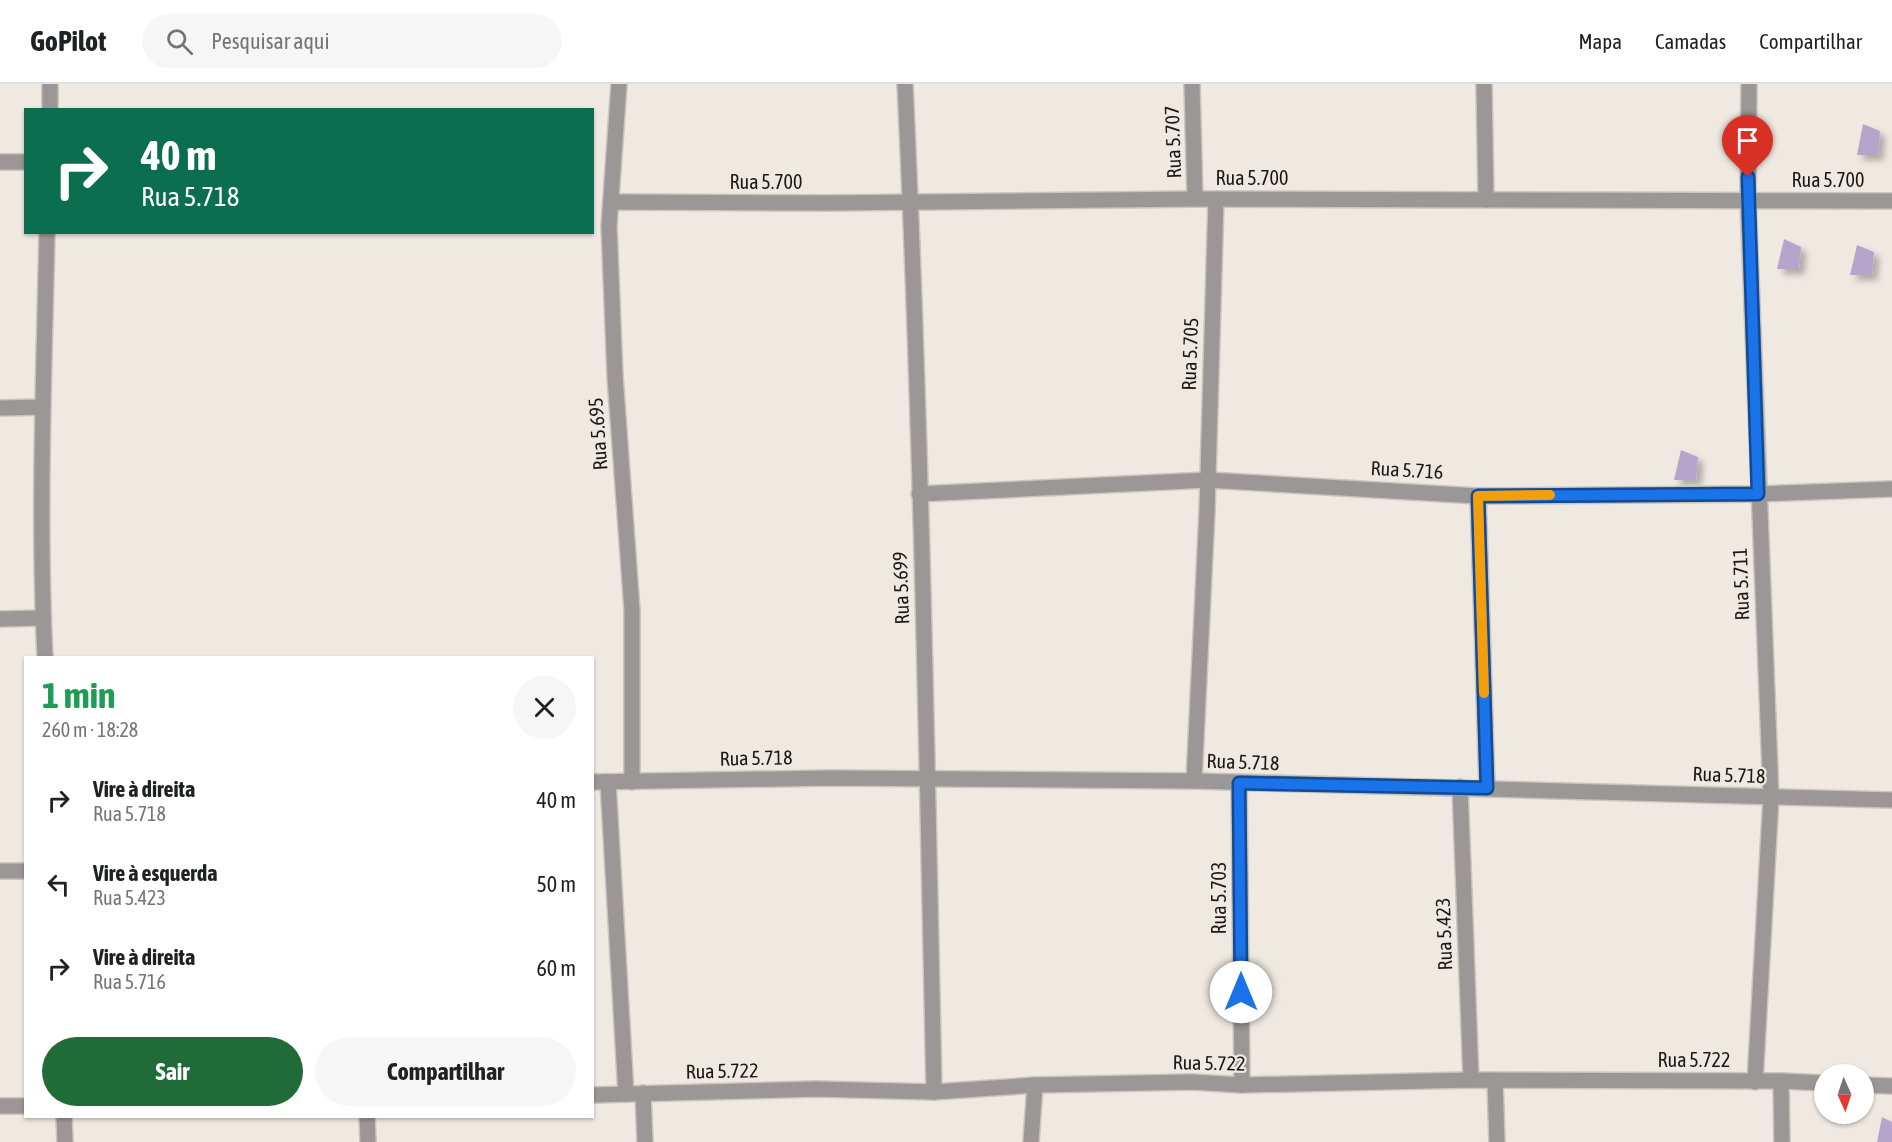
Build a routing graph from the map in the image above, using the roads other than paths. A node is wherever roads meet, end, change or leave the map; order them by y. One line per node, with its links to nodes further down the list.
1 (50, 84): 7 (street)
2 (619, 84): 15 (street, Rua 5.695)
3 (905, 84): 16 (street, Rua 5.699)
4 (1192, 84): 10 (street, Rua 5.707)
5 (1484, 84): 12 (street)
6 (1749, 84): 13 (street, Rua 5.711)
7 (50, 108)
8 (0, 162): 9 (street)
9 (24, 162)
10 (1196, 199): 11 (street, Rua 5.700); 16 (street, Rua 5.700)
11 (1216, 199): 12 (street, Rua 5.700); 20 (street, Rua 5.705)
12 (1486, 200): 13 (street, Rua 5.700)
13 (1748, 201): 14 (street, Rua 5.700); 23 (street, Rua 5.711)
14 (1892, 201)
15 (611, 202): 16 (street, Rua 5.700); 32 (street, Rua 5.695)
16 (911, 202): 22 (street, Rua 5.699)
17 (47, 234): 18 (street)
18 (43, 407): 19 (street); 25 (street)
19 (0, 408)
20 (1208, 480): 22 (street, Rua 5.716); 24 (street, Rua 5.716); 29 (street, Rua 5.705)
21 (1892, 489): 23 (street, Rua 5.716)
22 (919, 494): 28 (street, Rua 5.699)
23 (1758, 494): 24 (street, Rua 5.716); 36 (street, Rua 5.711)
24 (1478, 496): 35 (street)
25 (43, 618): 26 (street); 27 (street)
26 (0, 619)
27 (45, 656)
28 (927, 779): 29 (street, Rua 5.718); 32 (street, Rua 5.718); 49 (street, Rua 5.699)
29 (1194, 781): 33 (street, Rua 5.718)
30 (594, 782): 31 (street, Rua 5.718)
31 (608, 782): 32 (street, Rua 5.718); 51 (street)
32 (632, 782)
33 (1239, 783): 34 (street, Rua 5.718); 46 (street, Rua 5.703)
34 (1460, 787): 35 (street, Rua 5.718); 40 (street, Rua 5.423)
35 (1487, 788): 36 (street, Rua 5.718)
36 (1771, 797): 37 (street, Rua 5.718); 43 (street, Rua 5.711)
37 (1892, 800)
38 (0, 871): 39 (street)
39 (24, 871)
40 (1471, 1080): 41 (street, Rua 5.722); 46 (street, Rua 5.722)
41 (1495, 1080): 43 (street, Rua 5.722); 61 (street)
42 (1781, 1081): 43 (street, Rua 5.722); 44 (street, Rua 5.722); 62 (street)
43 (1755, 1082)
44 (1814, 1083)
45 (1035, 1085): 46 (street, Rua 5.722); 49 (street, Rua 5.722); 60 (street)
46 (1242, 1085)
47 (1874, 1085): 48 (street)
48 (1892, 1086)
49 (934, 1092): 50 (street, Rua 5.722)
50 (643, 1093): 51 (street, Rua 5.722); 59 (street)
51 (626, 1094): 52 (street, Rua 5.722)
52 (594, 1095)
53 (0, 1106): 54 (street)
54 (24, 1106)
55 (64, 1118): 57 (street)
56 (367, 1118): 58 (street)
57 (64, 1142)
58 (368, 1142)
59 (645, 1142)
60 (1031, 1142)
61 (1497, 1142)
62 (1782, 1142)

